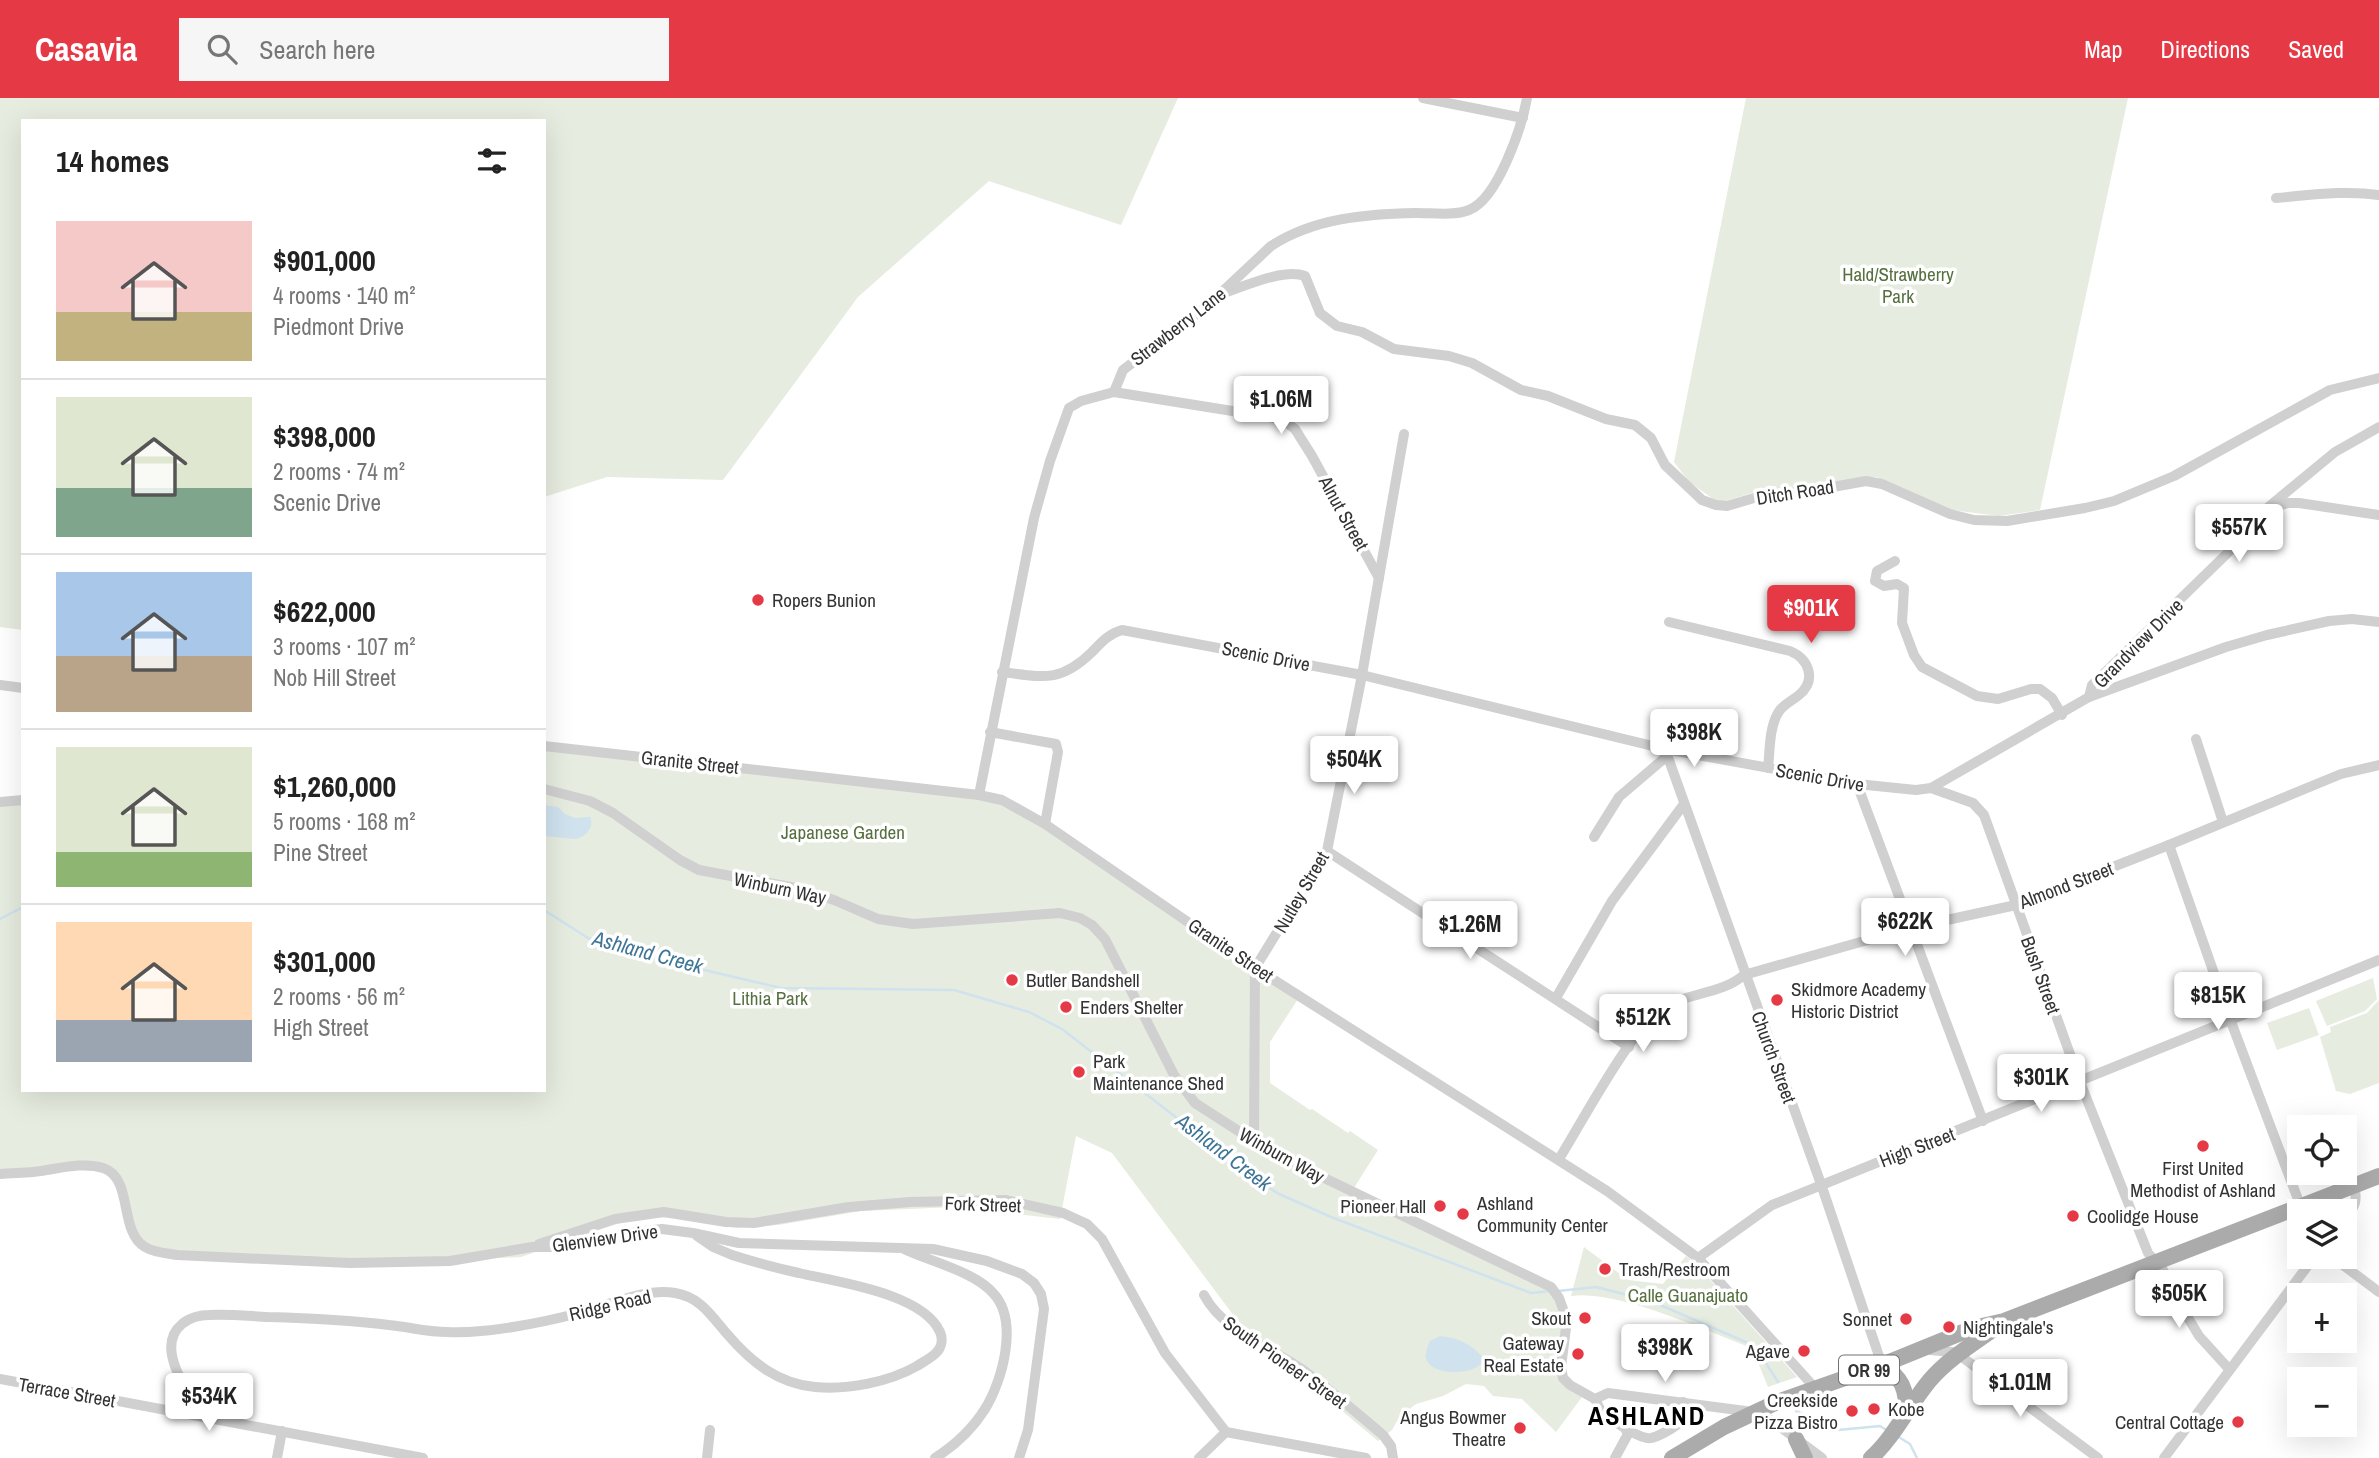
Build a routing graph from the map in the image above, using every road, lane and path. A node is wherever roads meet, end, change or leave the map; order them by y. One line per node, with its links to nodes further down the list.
1 (1423, 98): 3 (street)
2 (1527, 98): 3 (street, Strawberry Lane)
3 (1523, 118): 6 (street, Strawberry Lane)
4 (2379, 195): 5 (street)
5 (2276, 198)
6 (1221, 294): 7 (street, Ditch Road); 8 (street, Strawberry Lane)
7 (2379, 378)
8 (1114, 392): 14 (street, Alnut Street); 17 (street)
9 (2379, 427): 11 (street, Grandview Drive)
10 (1404, 434): 14 (street, Nutley Street)
11 (2266, 509): 12 (street); 21 (street, Grandview Drive)
12 (2379, 515)
13 (1895, 561): 22 (street)
14 (1379, 578): 18 (street, Nutley Street)
15 (1668, 622): 28 (street)
16 (2379, 622): 21 (street, Scenic Drive)
17 (1002, 672): 18 (street, Scenic Drive); 23 (street)
18 (1362, 674): 26 (street, Scenic Drive); 40 (street, Nutley Street)
19 (0, 685): 20 (street)
20 (21, 688)
21 (2089, 697): 22 (street, Scenic Drive)
22 (2062, 715): 30 (street, Scenic Drive)
23 (990, 732): 32 (street); 37 (street)
24 (2196, 739): 36 (street)
25 (546, 746): 32 (street, Granite Street)
26 (1666, 752): 28 (street, Scenic Drive); 35 (street, Church Street); 38 (street)
27 (2379, 765): 36 (street, Almond Street)
28 (1768, 768): 29 (street, Scenic Drive)
29 (1857, 784): 30 (street, Scenic Drive); 42 (street)
30 (1931, 788): 41 (street, Bush Street)
31 (546, 789): 51 (street, Winburn Way)
32 (979, 795): 37 (street, Granite Street)
33 (21, 800): 34 (street)
34 (0, 802)
35 (1684, 804): 45 (street, Church Street); 46 (street)
36 (2223, 822): 39 (street, Almond Street)
37 (1045, 824): 44 (street, Granite Street)
38 (1594, 837)
39 (2169, 845): 41 (street, Almond Street); 47 (street)
40 (1327, 851): 44 (street, Nutley Street); 46 (street)
41 (2015, 905): 42 (street, Almond Street); 49 (street, Bush Street)
42 (1909, 928): 45 (street, Almond Street); 50 (street)
43 (2379, 960): 47 (street, High Street)
44 (1255, 968): 51 (street); 52 (street, Granite Street)
45 (1744, 975): 48 (street, Almond Street); 55 (street, Church Street)
46 (1556, 998): 48 (street)
47 (2230, 1019): 49 (street, High Street); 57 (street)
48 (1629, 1047): 52 (street, Almond Street)
49 (2080, 1082): 50 (street, High Street); 65 (street, Bush Street)
50 (1983, 1121): 55 (street, High Street)
51 (1254, 1141): 77 (street, Winburn Way)
52 (1559, 1159): 64 (street, Granite Street)
53 (0, 1174): 62 (street, Glenview Drive)
54 (2379, 1177): 56 (main road, OR 99)
55 (1821, 1184): 64 (street, High Street); 73 (street, Church Street)
56 (2354, 1186): 58 (main road, OR 99); 59 (street)
57 (2297, 1199)
58 (2324, 1199)
59 (2357, 1199)
60 (2287, 1214): 65 (main road, OR 99)
61 (693, 1233): 62 (street, Glenview Drive); 63 (street, Glenview Drive); 81 (street, Ridge Road)
62 (532, 1247): 85 (street, Fork Street)
63 (901, 1248): 90 (street); 91 (street, Glenview Drive)
64 (1698, 1258): 76 (street, Granite Street)
65 (2157, 1264): 70 (main road, OR 99); 74 (street, Bush Street)
66 (2305, 1269): 74 (street)
67 (2348, 1269): 68 (street)
68 (2379, 1292)
69 (1204, 1295): 94 (street, South Pioneer Street)
70 (2004, 1321): 71 (main road, OR 99); 72 (main road, OR 99)
71 (1922, 1349): 72 (street); 73 (main road, OR 99)
72 (1957, 1355): 80 (main road, OR 99); 100 (street)
73 (1882, 1365): 76 (main road, OR 99); 80 (main road)
74 (2229, 1369): 101 (street)
75 (0, 1380): 81 (street, Terrace Street)
76 (1815, 1388): 79 (main road, OR 99)
77 (1595, 1399): 78 (street); 82 (street, Winburn Way)
78 (1683, 1402): 79 (street); 82 (street)
79 (1753, 1412): 86 (street); 96 (main road, OR 99)
80 (1904, 1416): 99 (main road, OR 99)
81 (205, 1417): 84 (street, Terrace Street)
82 (1625, 1428): 95 (street)
83 (710, 1430): 89 (street)
84 (282, 1431): 87 (street); 88 (street, Terrace Street)
85 (1226, 1432): 92 (street); 93 (street)
86 (1796, 1439): 97 (main road); 98 (street)
87 (277, 1458)
88 (422, 1458)
89 (706, 1458)
90 (935, 1458)
91 (1019, 1458)
92 (1199, 1458)
93 (1366, 1458)
94 (1393, 1458)
95 (1615, 1458)
96 (1672, 1458)
97 (1805, 1458)
98 (1822, 1458)
99 (1871, 1458)
100 (2098, 1458)
101 (2164, 1458)

